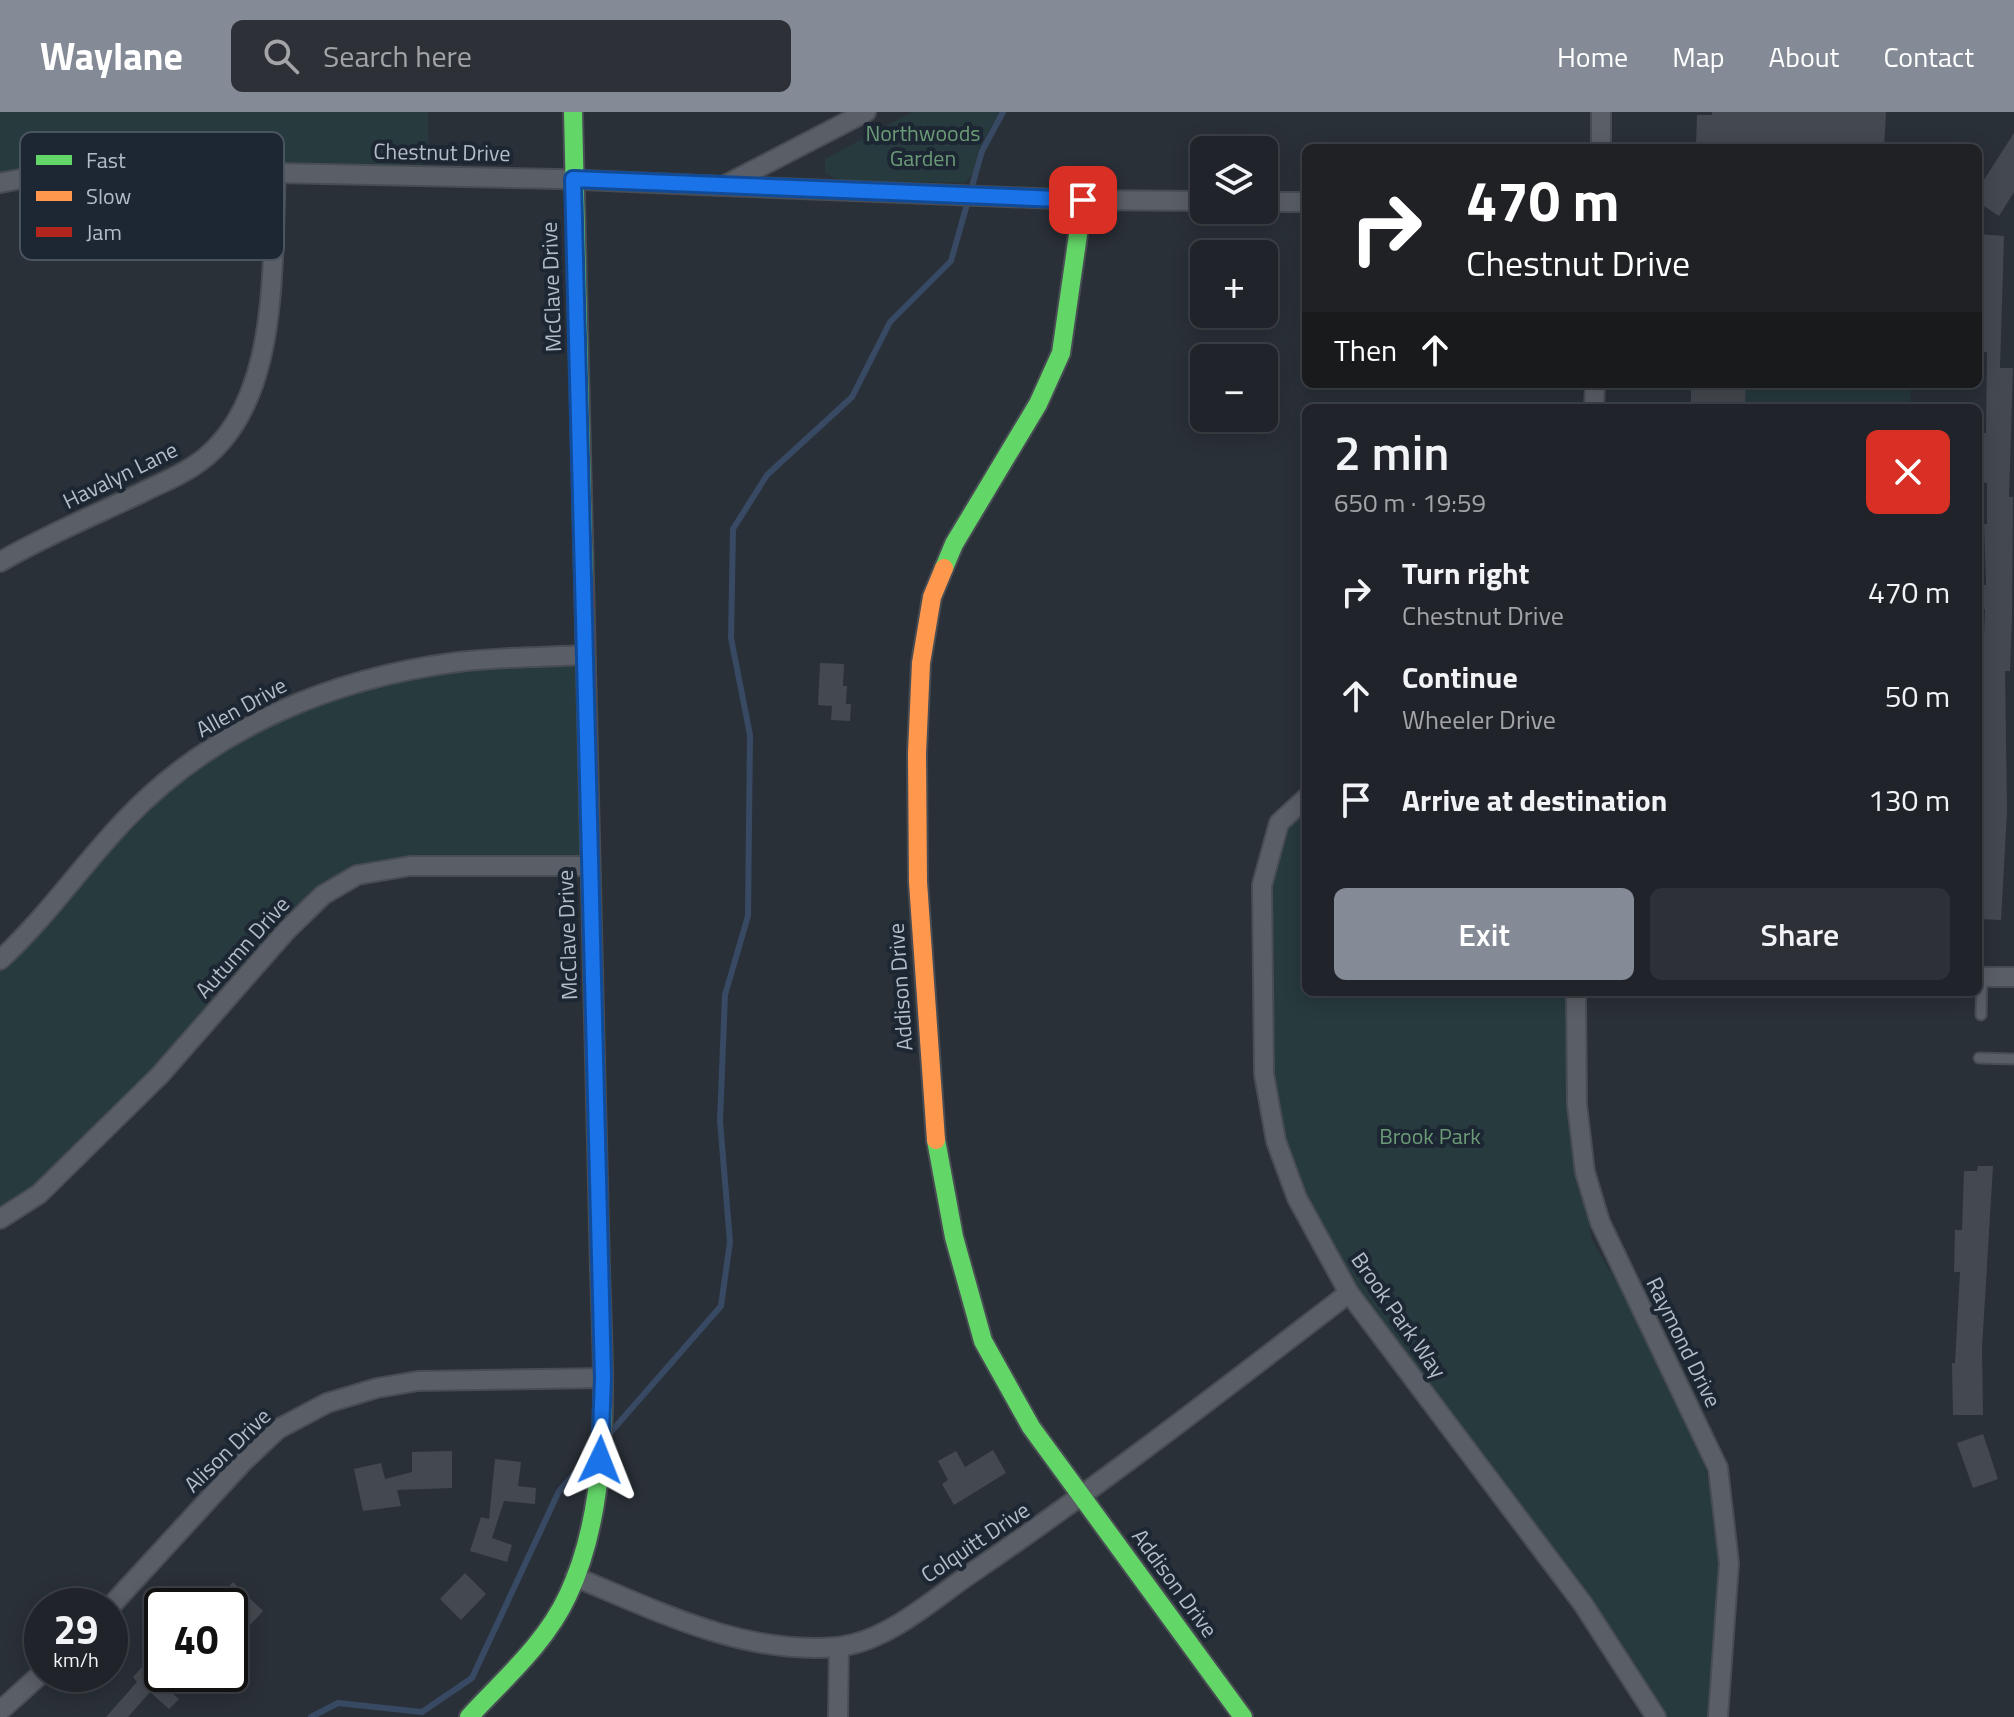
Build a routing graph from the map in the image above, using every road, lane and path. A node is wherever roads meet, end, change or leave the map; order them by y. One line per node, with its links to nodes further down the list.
1 (573, 112): 7 (street, McClave Drive)
2 (866, 112): 9 (street)
3 (1601, 112): 4 (street)
4 (1601, 144)
5 (284, 173): 7 (street, Chestnut Drive)
6 (20, 179): 8 (street, Chestnut Drive)
7 (573, 179): 9 (street, Chestnut Drive); 16 (street, McClave Drive)
8 (0, 183)
9 (723, 186): 10 (street, Chestnut Drive)
10 (1083, 200): 11 (street, Chestnut Drive); 30 (street, Addison Drive)
11 (1190, 201)
12 (1278, 202): 13 (street)
13 (1302, 202)
14 (272, 260): 15 (street, Havalyn Lane)
15 (0, 562)
16 (585, 655): 18 (street, McClave Drive); 19 (street, Allen Drive)
17 (1302, 802): 28 (street, Brook Park Way)
18 (589, 866): 27 (street, Autumn Drive); 29 (street, McClave Drive)
19 (0, 960)
20 (1982, 977): 21 (street)
21 (2014, 977)
22 (1576, 996): 40 (street, Raymond Drive)
23 (1980, 996): 24 (lane)
24 (1981, 1015)
25 (1979, 1058): 26 (lane)
26 (2014, 1059)
27 (0, 1219)
28 (1349, 1293): 30 (street, Colquitt Drive); 39 (street, Brook Park Way)
29 (603, 1378): 31 (street, McClave Drive); 32 (street, Alison Drive)
30 (1082, 1498): 33 (street, Colquitt Drive); 38 (street, Addison Drive)
31 (575, 1577): 33 (street, Colquitt Drive); 36 (street, McClave Drive)
32 (127, 1588)
33 (839, 1647): 37 (street)
34 (24, 1689): 35 (street)
35 (0, 1711)
36 (469, 1717)
37 (838, 1717)
38 (1243, 1717)
39 (1656, 1717)
40 (1718, 1717)

